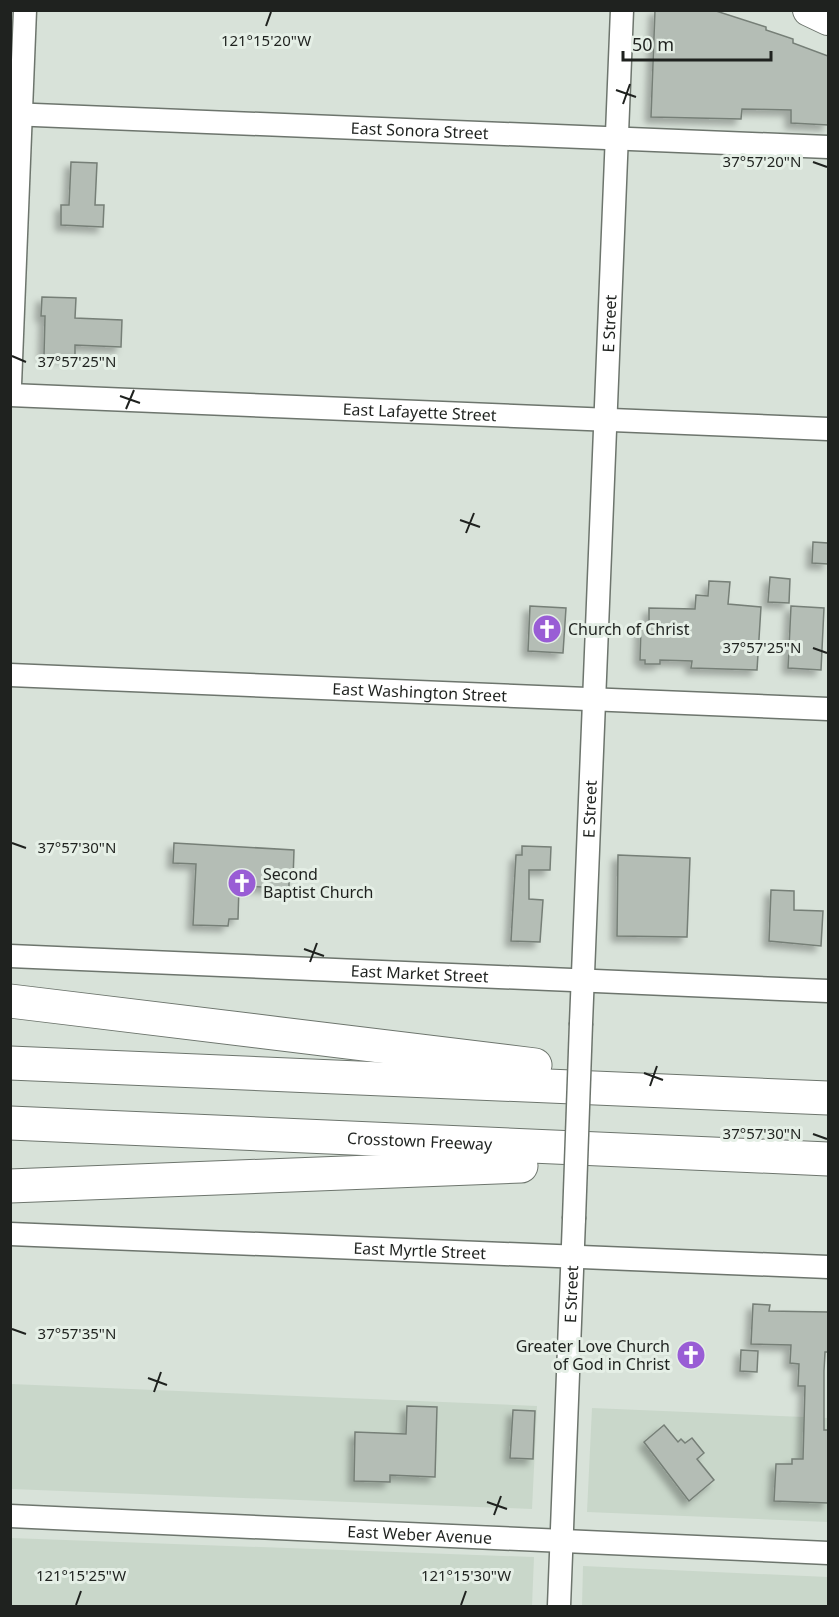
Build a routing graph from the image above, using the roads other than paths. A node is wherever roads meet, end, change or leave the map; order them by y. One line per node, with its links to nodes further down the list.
1 (26, 10): 5 (street)
2 (622, 10): 6 (street, E Street)
3 (809, 10): 4 (main road)
4 (828, 19)
5 (16, 115): 6 (street, East Sonora Street); 8 (street)
6 (616, 139): 7 (street, East Sonora Street); 10 (street, E Street)
7 (828, 147)
8 (10, 385)
9 (10, 395): 10 (street, East Lafayette Street)
10 (605, 419): 11 (street, East Lafayette Street); 13 (street, E Street)
11 (828, 429)
12 (10, 675): 13 (street, East Washington Street)
13 (595, 699): 14 (street, East Washington Street); 16 (street, E Street)
14 (828, 709)
15 (10, 956): 16 (street, East Market Street)
16 (583, 982): 17 (street, East Market Street); 27 (street, E Street, bridge)
17 (828, 991)
18 (10, 1001): 20 (highway)
19 (10, 1063): 20 (highway)
20 (778, 1095): 21 (highway)
21 (828, 1098)
22 (10, 1123): 23 (highway, Crosstown Freeway)
23 (750, 1157): 24 (highway, Crosstown Freeway); 25 (highway)
24 (828, 1159)
25 (10, 1186)
26 (10, 1234): 27 (street, East Myrtle Street)
27 (572, 1257): 28 (street, East Myrtle Street); 30 (street, E Street)
28 (828, 1268)
29 (10, 1516): 30 (street, East Weber Avenue)
30 (562, 1541): 31 (street, East Weber Avenue); 32 (street, E Street)
31 (828, 1553)
32 (559, 1606)

